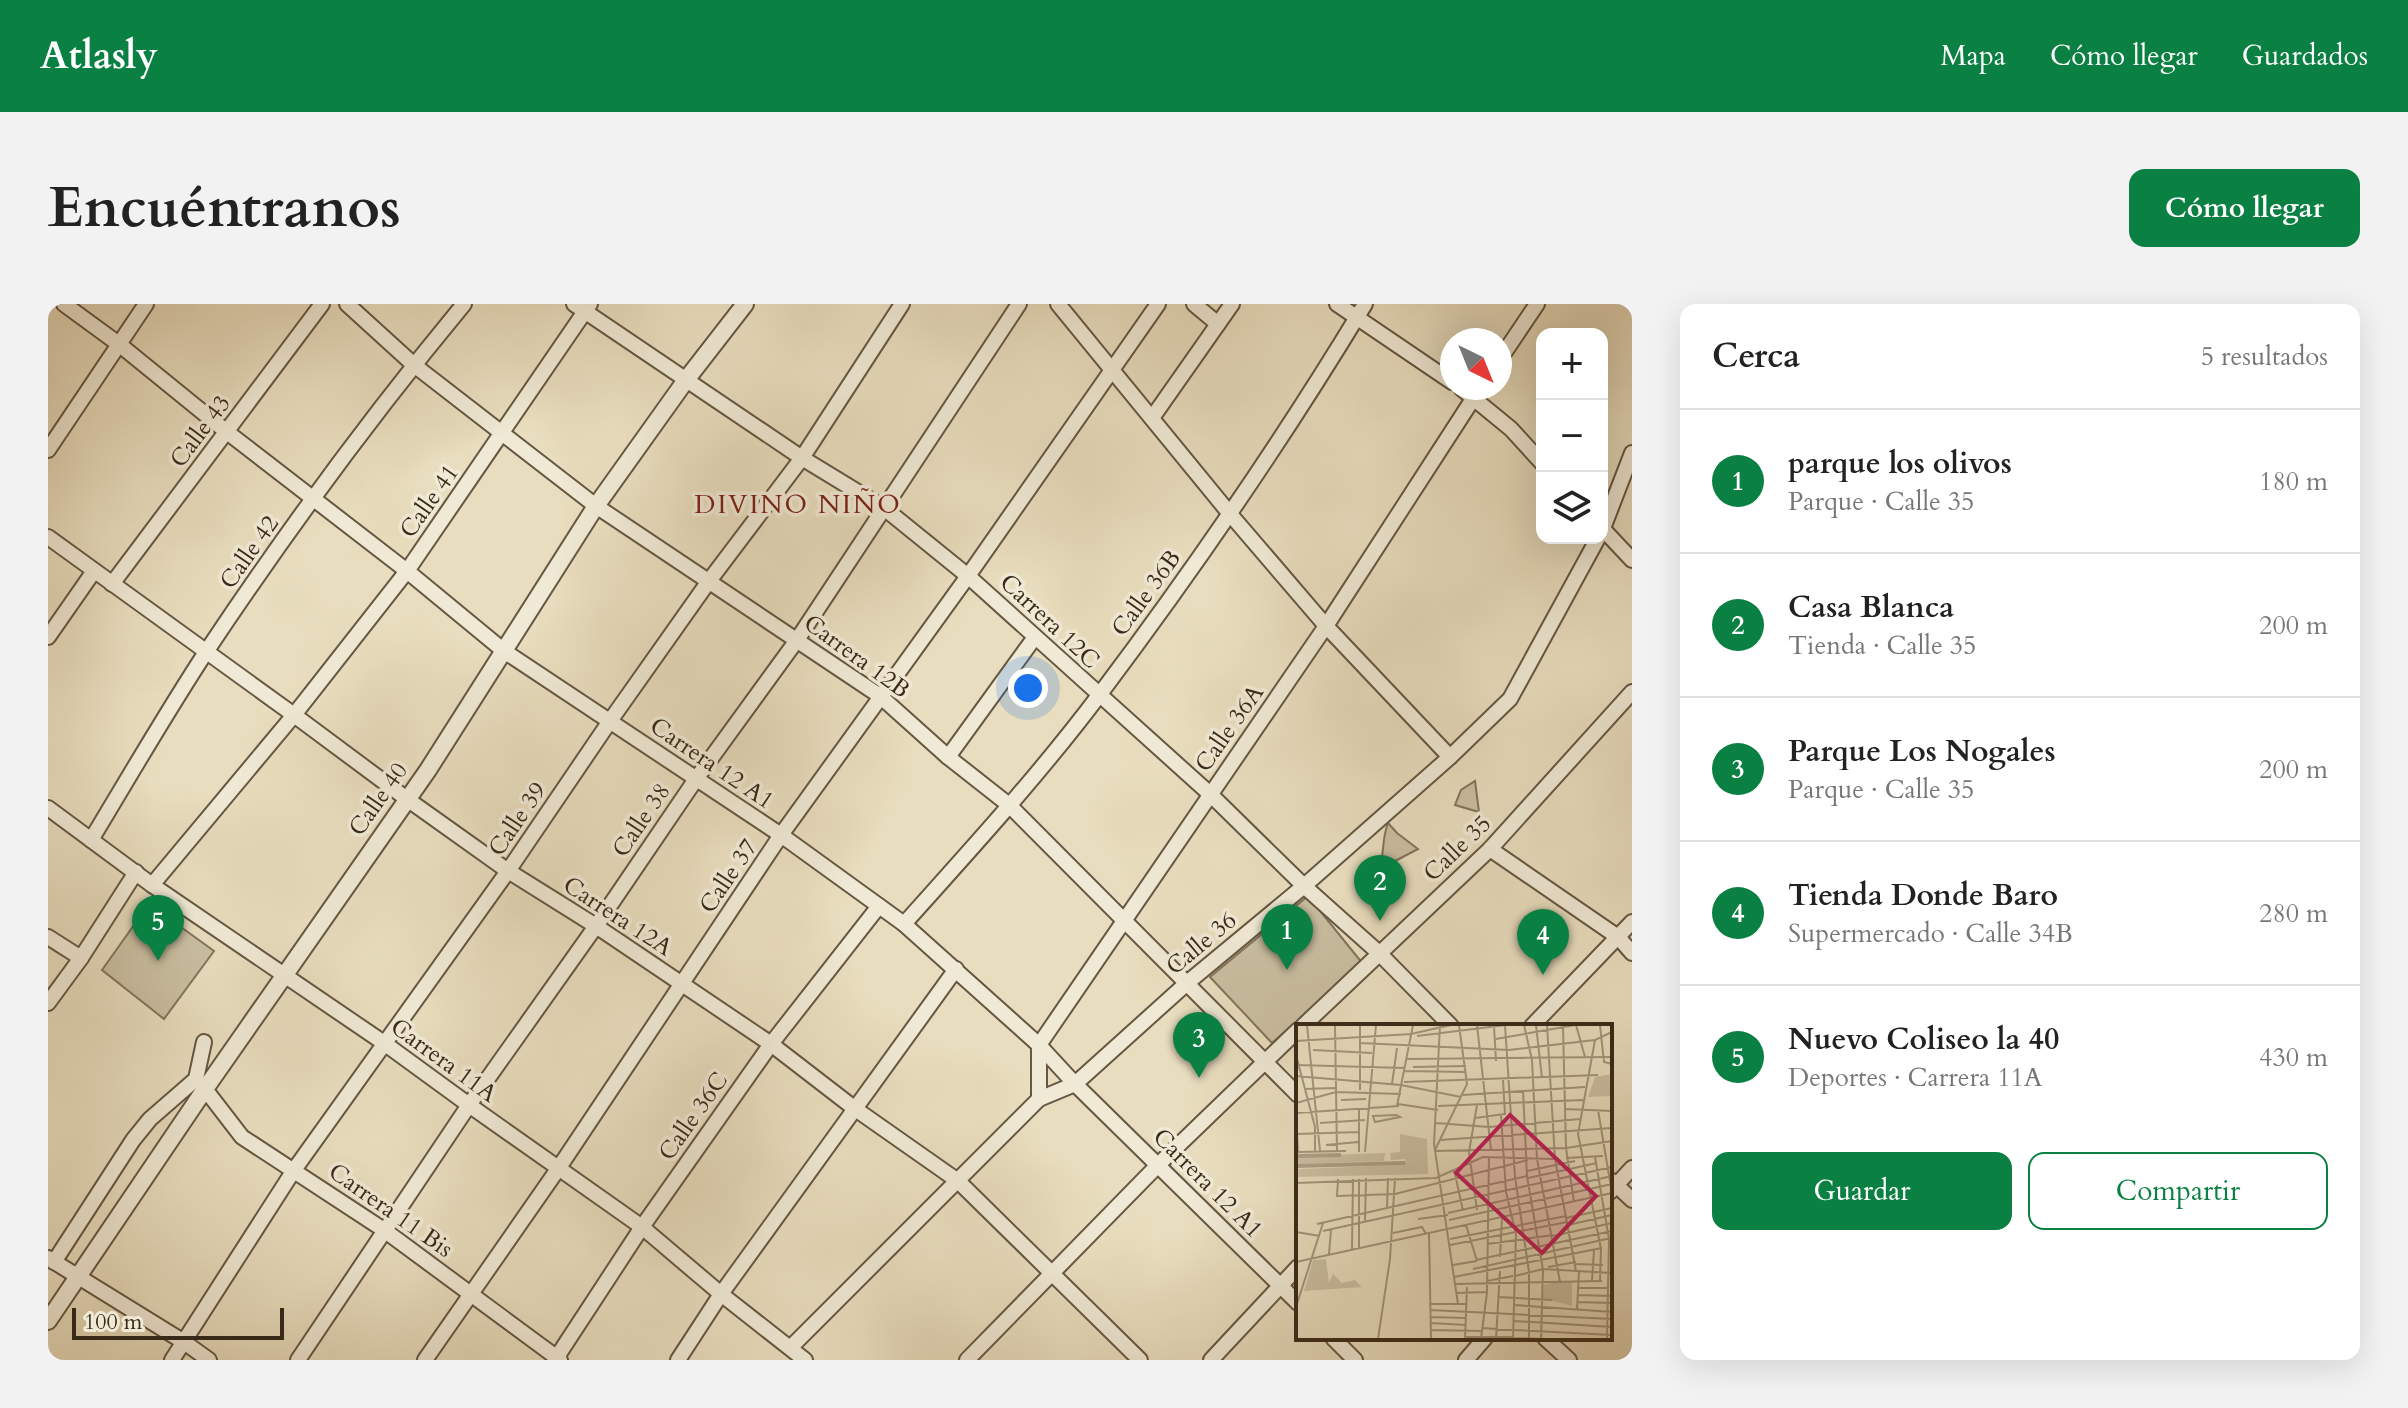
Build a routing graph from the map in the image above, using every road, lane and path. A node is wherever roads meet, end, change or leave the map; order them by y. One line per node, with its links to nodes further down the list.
1 (64, 304): 20 (street, Carrera 12 A1)
2 (146, 304): 20 (street)
3 (322, 304): 28 (street, Calle 43)
4 (347, 304): 21 (street, Carrera 12B)
5 (464, 304): 21 (street, Calle 42)
6 (745, 304): 24 (street, Calle 40)
7 (902, 304): 33 (street, Calle 39)
8 (1019, 304): 36 (street, Calle 38)
9 (1058, 304): 22 (street)
10 (1158, 304): 22 (street, Calle 37)
11 (1194, 304): 18 (street)
12 (1232, 304): 18 (street)
13 (1337, 304): 17 (street)
14 (1365, 304): 17 (street, Calle 36B)
15 (1537, 304): 19 (street)
16 (583, 307): 24 (street, Carrera 12C); 29 (street, Calle 41)
17 (1356, 319): 23 (street); 37 (street, Calle 36B)
18 (1218, 324): 27 (street)
19 (1512, 341)
20 (120, 345): 28 (street, Carrera 12 A1); 30 (street)
21 (414, 365): 29 (street, Carrera 12B); 34 (street, Calle 42)
22 (1113, 369): 27 (street); 45 (street, Calle 37)
23 (1440, 374)
24 (686, 380): 33 (street, Carrera 12C); 35 (street, Calle 40)
25 (1472, 400): 48 (street, Calle 36A)
26 (1484, 400): 32 (street)
27 (1152, 418): 37 (street)
28 (227, 432): 34 (street, Carrera 12 A1); 47 (street, Calle 43)
29 (503, 433): 35 (street, Carrera 12B); 44 (street, Calle 41)
30 (48, 450)
31 (1632, 453): 38 (street)
32 (1536, 456)
33 (802, 458): 36 (street, Carrera 12C); 46 (street, Calle 39)
34 (313, 500): 44 (street, Carrera 12 A1); 53 (street, Calle 42)
35 (596, 506): 46 (street, Carrera 12B); 52 (street, Calle 40)
36 (884, 508): 45 (street, Carrera 12C); 51 (street, Calle 38)
37 (1230, 514): 48 (street); 56 (street, Calle 36B)
38 (1608, 514)
39 (1608, 535): 42 (street)
40 (48, 537): 43 (street, Carrera 12A)
41 (1595, 544): 60 (street, Calle 36)
42 (1632, 560)
43 (94, 571): 47 (street, Carrera 12A); 49 (street)
44 (407, 571): 52 (street, Carrera 12 A1); 57 (street, Calle 41)
45 (968, 576): 50 (street, Carrera 12C); 55 (street, Calle 37)
46 (709, 581): 51 (street, Carrera 12B); 58 (street, Calle 39)
47 (112, 584): 53 (street, Carrera 12A)
48 (1326, 626): 60 (street); 62 (street, Calle 36A)
49 (48, 637)
50 (1035, 637): 56 (street, Carrera 12C); 59 (street)
51 (797, 640): 55 (street, Carrera 12B); 61 (street, Calle 38)
52 (504, 651): 58 (street, Carrera 12 A1); 63 (street, Calle 40)
53 (206, 653): 57 (street, Carrera 12A); 67 (street, Calle 42)
54 (1632, 692): 68 (street, Calle 35)
55 (880, 696): 59 (street, Carrera 12B); 66 (street, Calle 37)
56 (1099, 696): 62 (street, Carrera 12C); 64 (street, Calle 36B)
57 (294, 715): 63 (street, Carrera 12A); 71 (street, Calle 41)
58 (610, 721): 61 (street, Carrera 12 A1); 69 (street, Calle 39)
59 (948, 757): 64 (street, Carrera 12B)
60 (1450, 757): 72 (street, Calle 36)
61 (696, 779): 66 (street, Carrera 12 A1); 77 (street, Calle 38)
62 (1210, 794): 72 (street, Carrera 12C); 75 (street, Calle 36A)
63 (407, 799): 69 (street, Carrera 12A); 84 (street, Calle 40)
64 (1009, 805): 75 (street, Carrera 12B); 76 (street, Calle 36B)
65 (50, 813): 67 (street, Carrera 11A)
66 (781, 835): 73 (street, Carrera 12 A1); 86 (street, Calle 37)
67 (91, 840): 70 (street, Carrera 11A)
68 (1490, 849): 79 (street); 80 (street, Calle 35)
69 (508, 871): 77 (street, Carrera 12A); 93 (street, Calle 39)
70 (136, 872): 71 (street, Carrera 11A); 82 (street)
71 (152, 885): 84 (street, Carrera 11A)
72 (1304, 886): 80 (street, Carrera 12C); 85 (street, Calle 36)
73 (879, 906): 76 (street, Carrera 12 A1); 94 (street, Calle 36C)
74 (1632, 922): 79 (street)
75 (1124, 923): 85 (street, Carrera 12B); 95 (street, Calle 36A)
76 (904, 924): 83 (street, Carrera 12 A1)
77 (596, 926): 86 (street, Carrera 12A); 101 (street, Calle 38)
78 (48, 937): 82 (street)
79 (1618, 937): 81 (street); 90 (street)
80 (1379, 953): 88 (street, Calle 35); 89 (street, Carrera 12C)
81 (1632, 953)
82 (81, 958): 87 (street)
83 (956, 969): 95 (street, Carrera 12 A1); 102 (street)
84 (285, 975): 93 (street, Carrera 11A); 98 (street, Calle 40)
85 (1187, 983): 96 (street, Carrera 12B); 97 (street, Calle 36)
86 (682, 984): 94 (street, Carrera 12A); 105 (street, Calle 37)
87 (48, 1003)
88 (1305, 1024)
89 (1449, 1024)
90 (1534, 1024)
91 (1296, 1032): 96 (street)
92 (204, 1042): 112 (street)
93 (384, 1043): 101 (street, Carrera 11A); 106 (street, Calle 39)
94 (771, 1044): 102 (street, Carrera 12A); 110 (street, Calle 36C)
95 (1039, 1045): 97 (street, Carrera 12 A1); 100 (street)
96 (1264, 1062): 99 (street, Carrera 12B); 103 (street)
97 (1075, 1084): 100 (street, Calle 36); 103 (street, Carrera 12 A1)
98 (205, 1089): 106 (street, Carrera 11 Bis); 115 (street, Calle 40)
99 (1296, 1093)
100 (1039, 1099): 107 (street, Calle 36)
101 (469, 1105): 105 (street, Carrera 11A); 111 (street, Calle 38)
102 (854, 1108): 107 (street, Carrera 12A); 118 (street)
103 (1159, 1164): 114 (street); 116 (street, Carrera 12 A1)
104 (1632, 1168): 108 (street)
105 (558, 1169): 110 (street, Carrera 11A); 117 (street, Calle 37)
106 (294, 1170): 111 (street, Carrera 11 Bis); 124 (street, Calle 39)
107 (958, 1181): 114 (street, Carrera 12A); 125 (street, Calle 36)
108 (1612, 1186): 109 (street)
109 (1632, 1200)
110 (642, 1227): 118 (street, Carrera 11A); 126 (street, Calle 36C)
111 (384, 1230): 117 (street, Carrera 11 Bis); 129 (street, Calle 38)
112 (51, 1260): 115 (street)
113 (1296, 1269): 116 (street)
114 (1052, 1275): 133 (street); 134 (street, Carrera 12A)
115 (77, 1278): 120 (street, Calle 40); 124 (street)
116 (1280, 1286): 119 (street, Carrera 12 A1); 135 (street)
117 (470, 1294): 126 (street, Carrera 11 Bis); 130 (street, Calle 37)
118 (721, 1294): 125 (street, Carrera 11A); 131 (street)
119 (1296, 1301)
120 (48, 1321)
121 (1335, 1340): 136 (street)
122 (1483, 1340): 137 (street)
123 (1547, 1340): 138 (street)
124 (184, 1342): 127 (street, Calle 39); 128 (street)
125 (791, 1347): 132 (street, Carrera 11A)
126 (557, 1359)
127 (172, 1360)
128 (209, 1360)
129 (298, 1360)
130 (425, 1360)
131 (678, 1360)
132 (805, 1360)
133 (967, 1360)
134 (1140, 1360)
135 (1211, 1360)
136 (1355, 1360)
137 (1466, 1360)
138 (1569, 1360)

